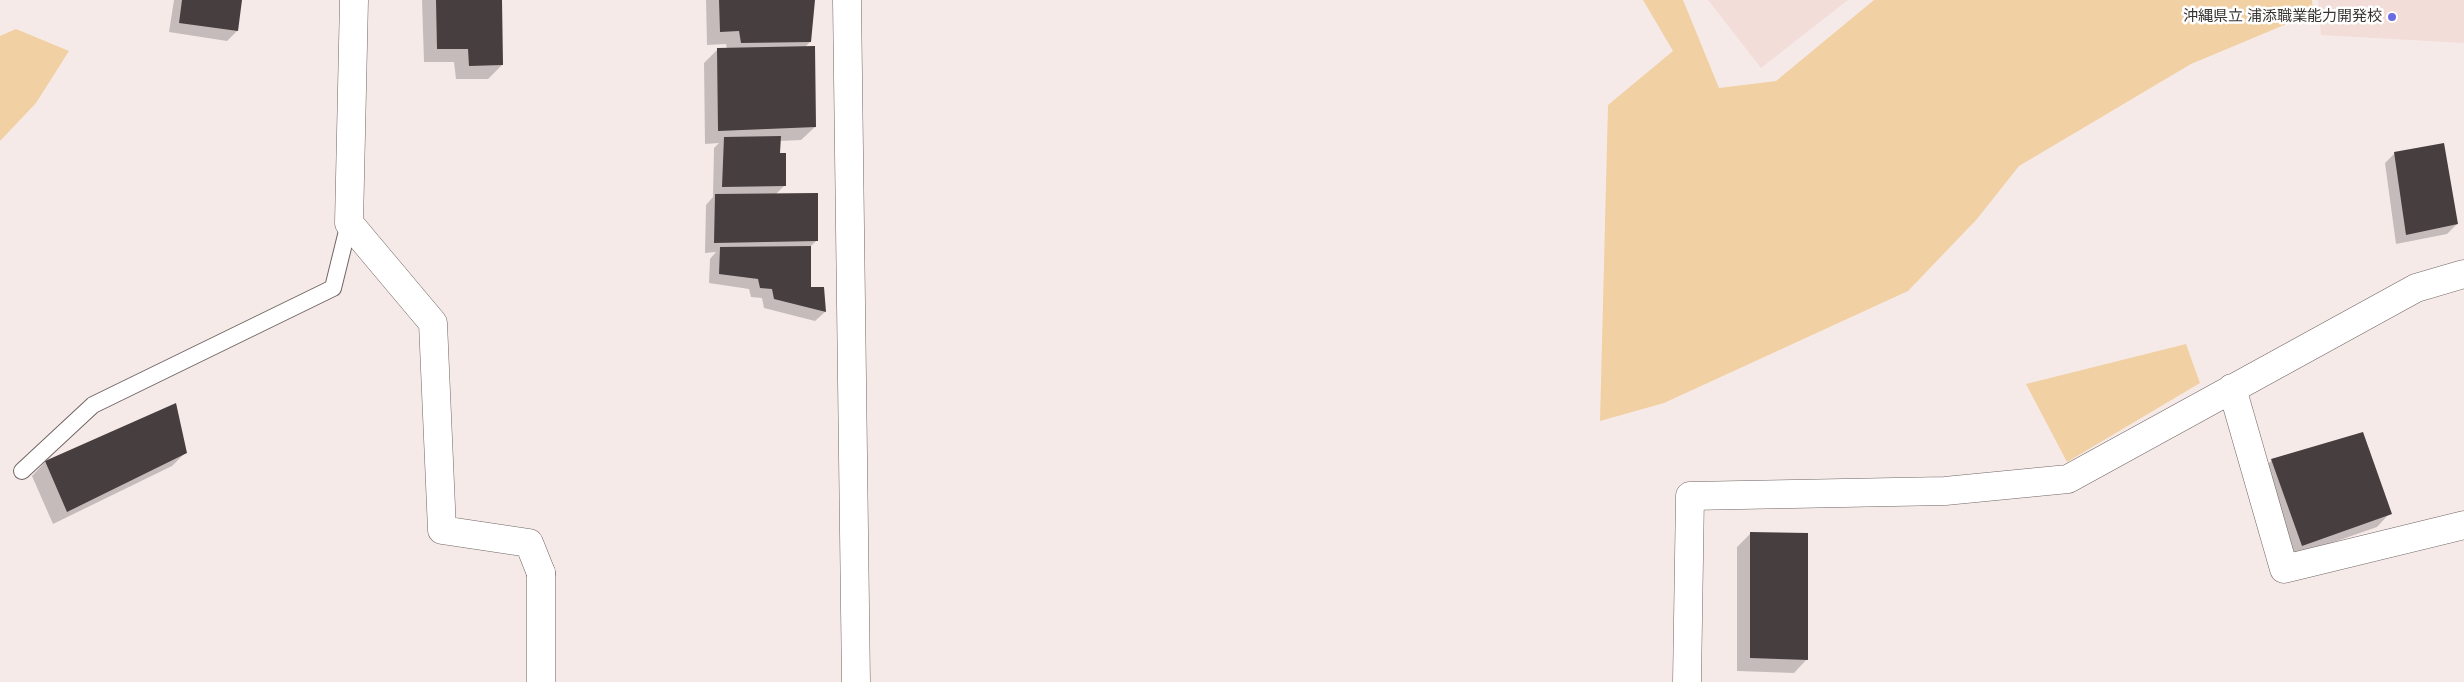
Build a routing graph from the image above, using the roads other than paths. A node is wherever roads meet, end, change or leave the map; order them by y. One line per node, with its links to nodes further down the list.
1 (354, 0): 3 (street)
2 (847, 0): 9 (street)
3 (348, 223): 6 (lane); 8 (street)
4 (2464, 274): 5 (street)
5 (2232, 388): 7 (street); 10 (street)
6 (22, 471)
7 (2464, 525)
8 (542, 682)
9 (856, 682)
10 (1687, 682)

